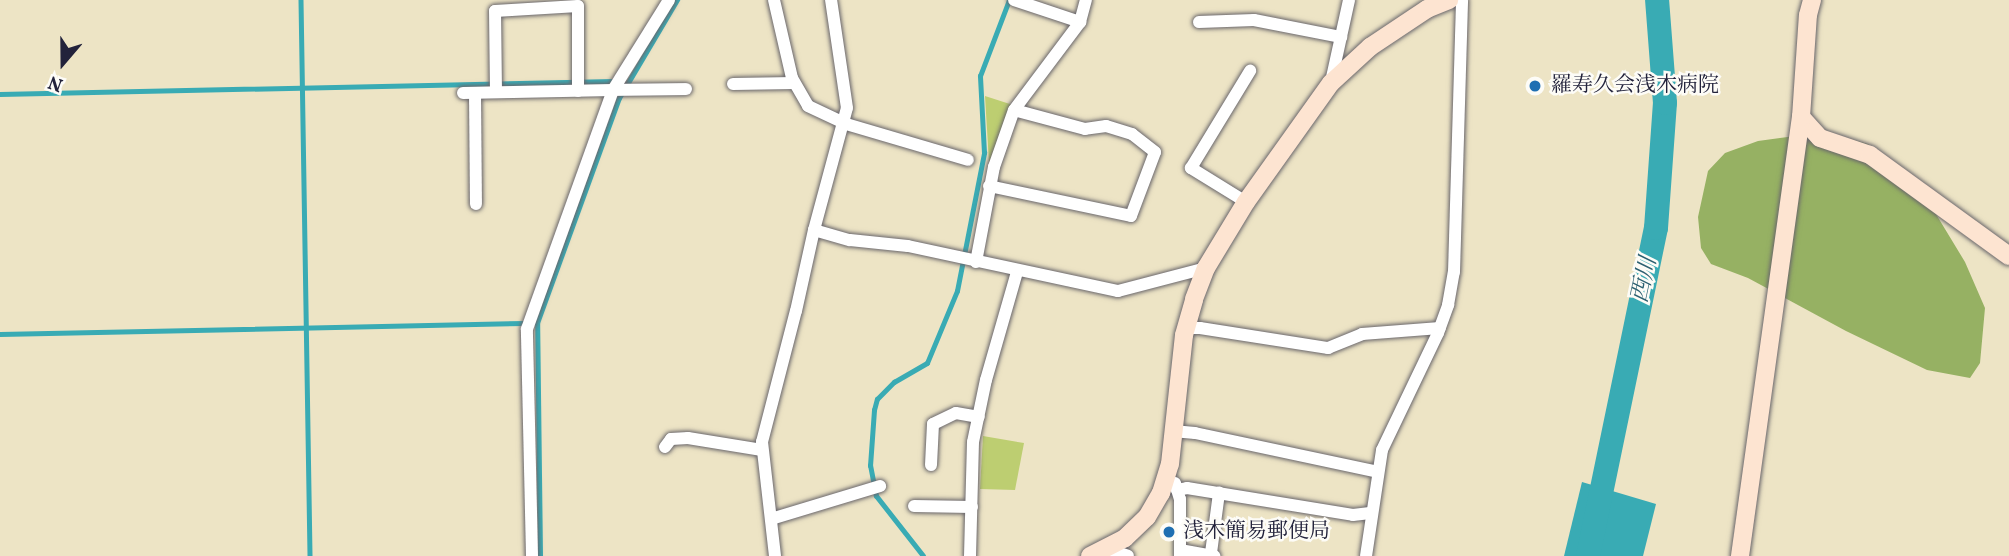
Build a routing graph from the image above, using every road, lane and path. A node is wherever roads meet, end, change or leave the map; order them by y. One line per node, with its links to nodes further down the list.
1 (668, 0): 18 (street)
2 (774, 0): 15 (street)
3 (831, 0): 23 (street)
4 (1014, 0): 10 (street)
5 (1086, 0): 10 (street)
6 (1349, 0): 12 (street)
7 (1449, 0): 16 (street)
8 (1462, 0): 34 (street)
9 (1812, 0): 22 (street)
10 (1080, 22): 21 (street)
11 (1199, 22): 12 (street)
12 (1341, 37): 16 (street)
13 (1250, 71): 26 (street)
14 (733, 83): 15 (street)
15 (794, 83): 23 (street)
16 (1331, 83): 26 (street)
17 (686, 89): 18 (street)
18 (613, 90): 19 (street); 52 (street)
19 (578, 91): 20 (street); 20 (street)
20 (496, 92): 27 (street)
21 (1014, 110): 25 (street); 25 (street)
22 (1801, 117): 29 (street); 57 (street)
23 (846, 124): 24 (street); 28 (street)
24 (968, 160)
25 (989, 186): 30 (street)
26 (1246, 202): 31 (street)
27 (475, 204)
28 (814, 230): 30 (street); 38 (street)
29 (2009, 256)
30 (976, 262): 32 (street)
31 (1206, 268): 32 (street); 33 (street)
32 (1017, 272): 35 (street)
33 (1186, 328): 34 (street); 36 (street)
34 (1440, 328): 41 (street)
35 (979, 417): 40 (street); 46 (street)
36 (1173, 431): 39 (street); 41 (street)
37 (665, 447): 38 (street)
38 (762, 450): 48 (street)
39 (1170, 464): 43 (street); 49 (street)
40 (930, 465)
41 (1378, 472): 47 (street)
42 (880, 486): 48 (street)
43 (1177, 490): 44 (street); 50 (street)
44 (1219, 493): 47 (street); 51 (street)
45 (914, 506): 46 (street)
46 (972, 507): 54 (street)
47 (1370, 513): 56 (street)
48 (771, 519): 53 (street)
49 (1099, 552): 55 (street)
50 (1180, 553): 51 (street)
51 (1212, 554)
52 (532, 556)
53 (775, 556)
54 (970, 556)
55 (1128, 556)
56 (1366, 556)
57 (1740, 556)

